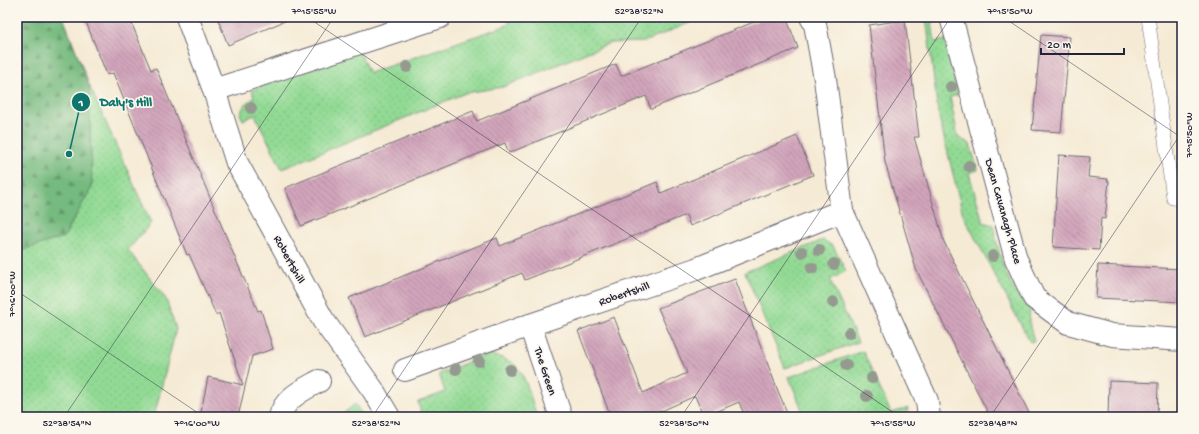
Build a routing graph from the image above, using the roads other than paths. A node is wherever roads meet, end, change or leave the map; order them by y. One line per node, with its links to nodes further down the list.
1 (187, 17): 6 (street, Robertshill)
2 (440, 17): 6 (street)
3 (811, 17): 8 (street)
4 (951, 17): 10 (street, Dean Cavanagh Place)
5 (1148, 17): 7 (lane)
6 (214, 90): 14 (street, Robertshill)
7 (1182, 199)
8 (842, 211): 9 (street, Robertshill); 16 (street)
9 (530, 325): 11 (street, Robertshill); 15 (street, The Green)
10 (1182, 340)
11 (405, 370)
12 (318, 381): 13 (street)
13 (280, 417)
14 (389, 417)
15 (561, 417)
16 (929, 417)

